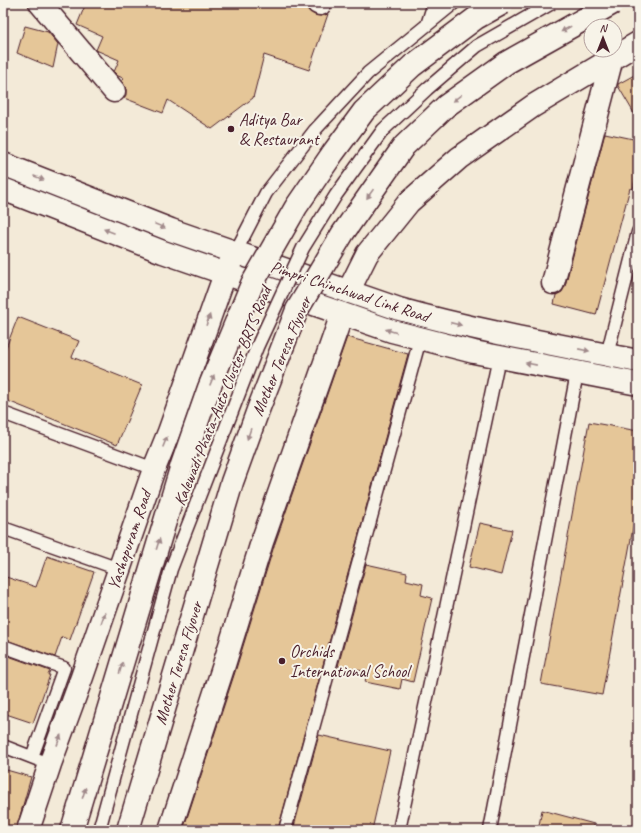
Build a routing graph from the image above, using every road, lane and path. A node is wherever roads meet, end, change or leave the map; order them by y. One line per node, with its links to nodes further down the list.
1 (40, 3): 11 (main road)
2 (434, 3): 7 (lane)
3 (454, 3): 7 (lane)
4 (503, 3): 34 (main road, one-way to 4, bridge)
5 (552, 3): 35 (lane, Kalewadi Phata-Auto Cluster BRTS Road, bridge)
6 (613, 3): 36 (main road, Mother Teresa Flyover, one-way to 36, bridge)
7 (427, 25): 15 (lane)
8 (638, 43): 9 (main road)
9 (623, 52)
10 (612, 58): 17 (main road); 18 (main road)
11 (114, 91)
12 (3, 164): 15 (main road, Pimpri Chinchwad Link Road, one-way to 15)
13 (3, 189): 16 (main road, Pimpri Chinchwad Link Road, one-way to 13)
14 (638, 232): 21 (lane)
15 (235, 252): 16 (main road, Yashopuram Road); 18 (main road, Pimpri Chinchwad Link Road)
16 (225, 274): 19 (main road, Pimpri Chinchwad Link Road); 27 (main road, Yashopuram Road, one-way to 16)
17 (553, 283)
18 (348, 292): 21 (main road, Pimpri Chinchwad Link Road, one-way to 21)
19 (342, 314): 20 (main road, Pimpri Chinchwad Link Road, one-way to 19); 37 (main road)
20 (420, 339): 22 (main road, Pimpri Chinchwad Link Road); 38 (lane)
21 (607, 354): 23 (main road, Pimpri Chinchwad Link Road)
22 (498, 357): 24 (main road, Pimpri Chinchwad Link Road, one-way to 22); 39 (lane)
23 (638, 361)
24 (578, 373): 25 (main road, Pimpri Chinchwad Link Road); 40 (lane)
25 (638, 384)
26 (3, 414): 27 (lane)
27 (154, 470): 29 (main road, Yashopuram Road)
28 (3, 528): 29 (lane)
29 (119, 569): 32 (main road, Yashopuram Road, one-way to 29)
30 (3, 646): 32 (lane)
31 (3, 746): 32 (lane)
32 (41, 760): 33 (main road, Yashopuram Road)
33 (28, 830)
34 (72, 830)
35 (99, 830)
36 (128, 830)
37 (170, 830)
38 (285, 830)
39 (399, 830)
40 (490, 830)

